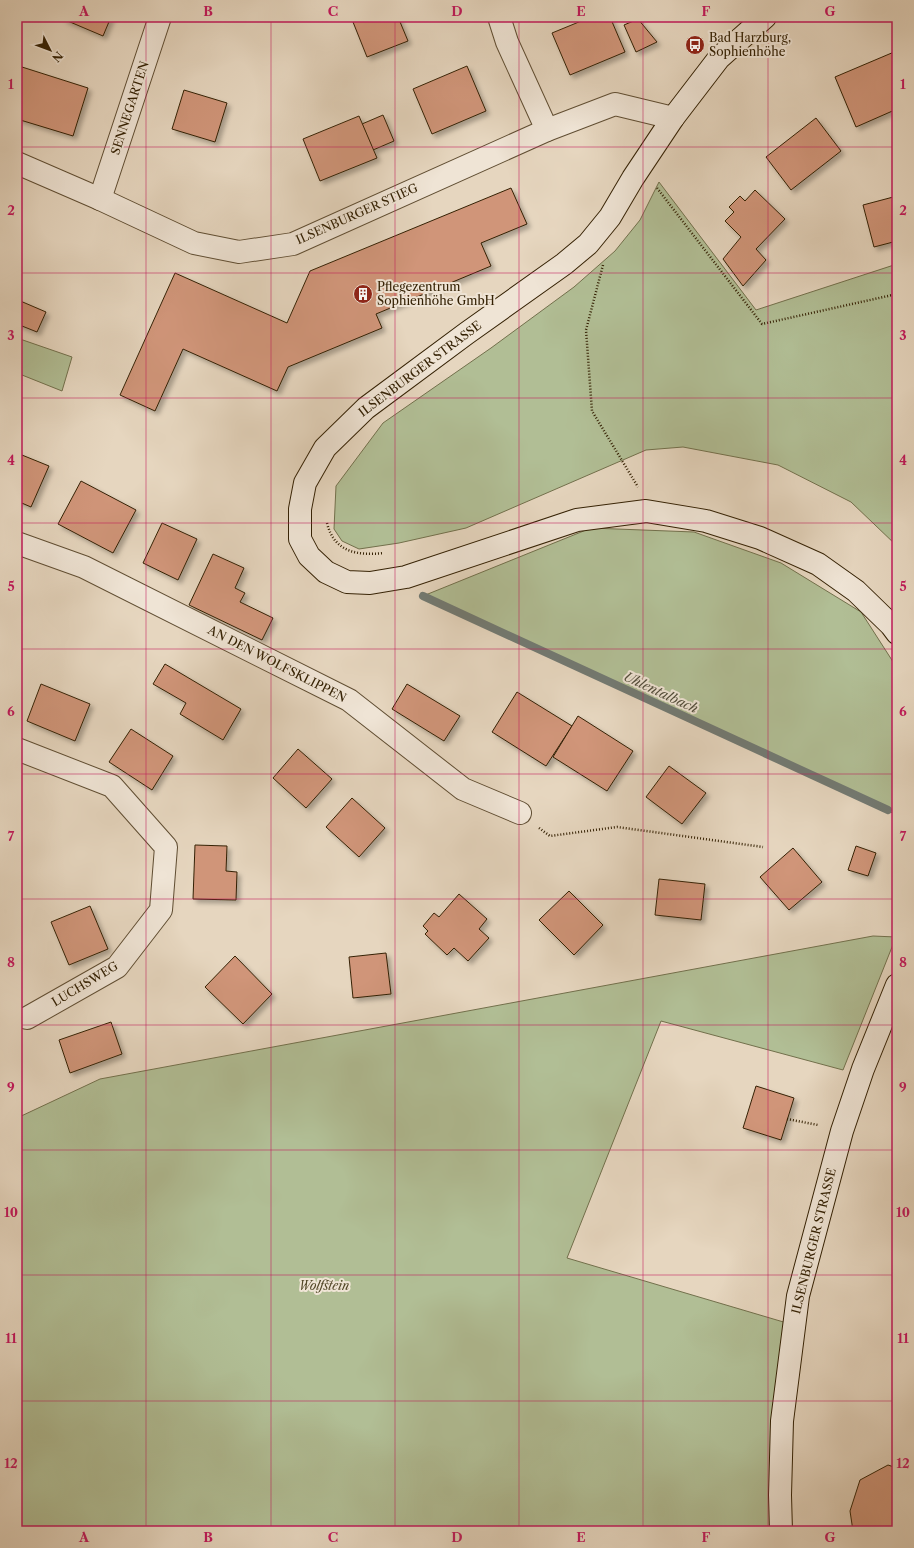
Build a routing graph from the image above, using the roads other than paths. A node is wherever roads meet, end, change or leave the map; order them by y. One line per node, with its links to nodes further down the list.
1 (160, 17): 7 (street, SENNEGARTEN)
2 (499, 17): 5 (street)
3 (765, 17): 4 (street, ILSENBURGER STRASSE)
4 (674, 118): 5 (street, ILSENBURGER STIEG); 9 (street, ILSENBURGER STRASSE)
5 (547, 130): 7 (street, ILSENBURGER STIEG)
6 (17, 163): 7 (street, ILSENBURGER STIEG)
7 (100, 199)
8 (17, 543): 11 (street, AN DEN WOLFSKLIPPEN)
9 (897, 633)
10 (17, 750): 13 (street, LUCHSWEG)
11 (520, 813)
12 (897, 986): 14 (street, ILSENBURGER STRASSE)
13 (27, 1018)
14 (781, 1531)

